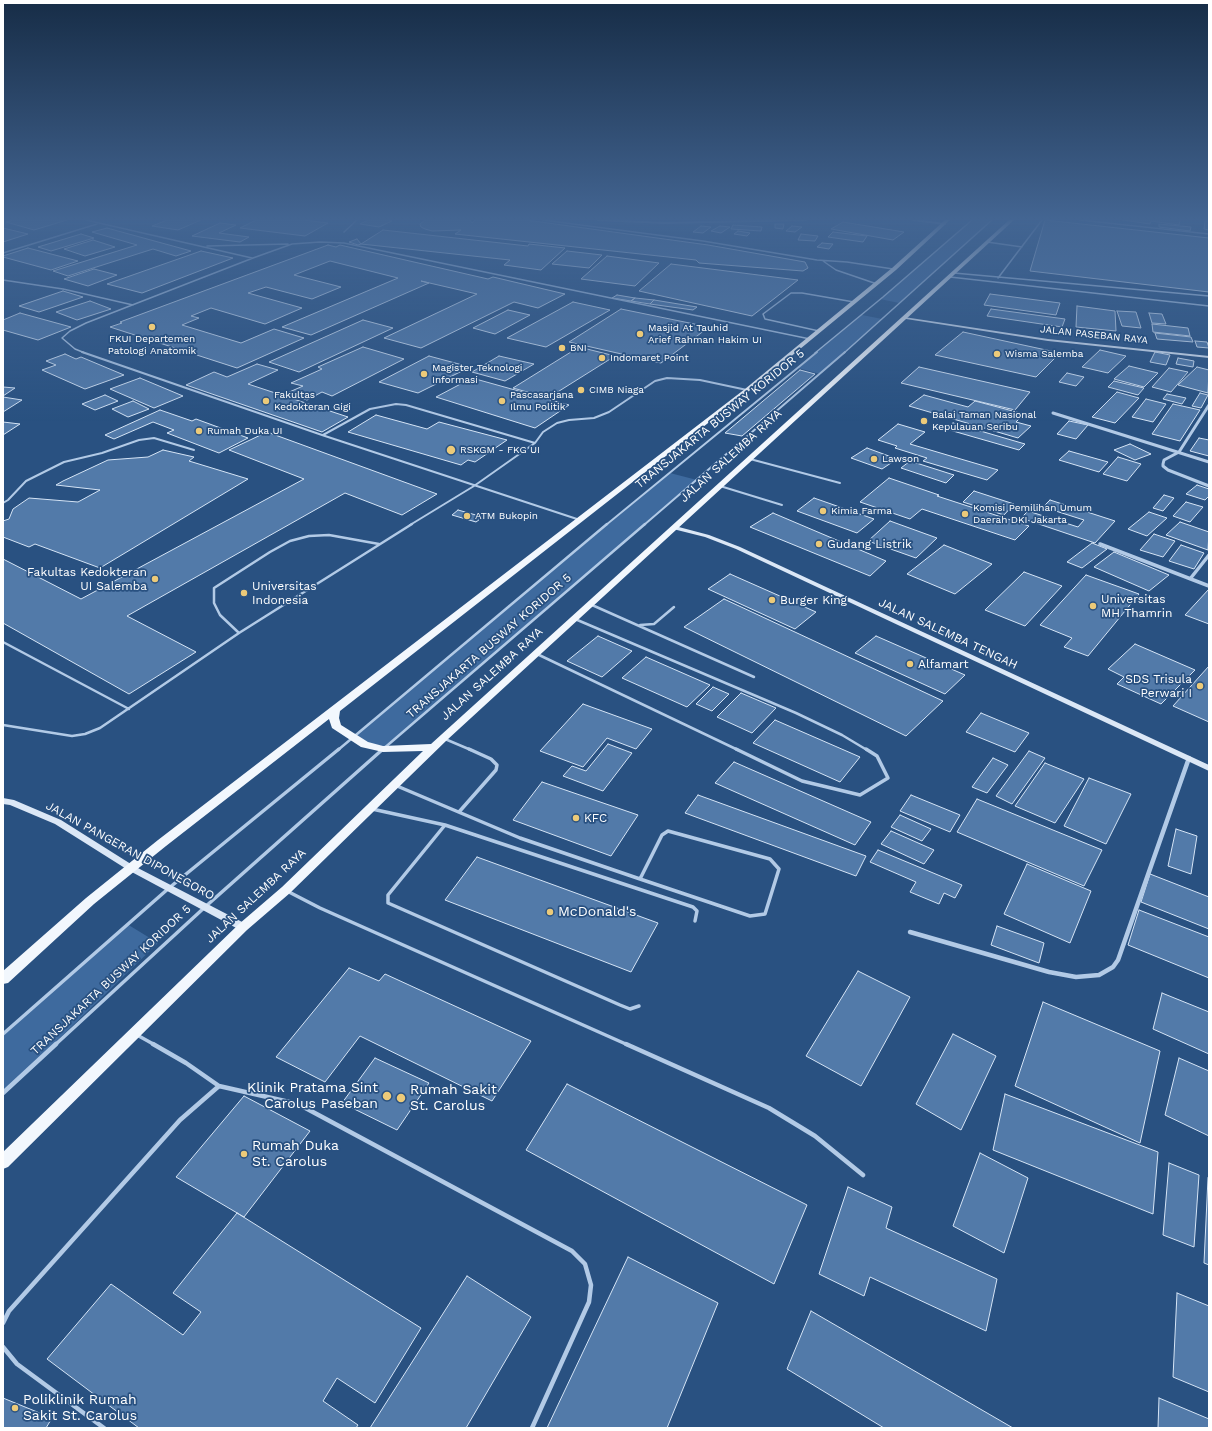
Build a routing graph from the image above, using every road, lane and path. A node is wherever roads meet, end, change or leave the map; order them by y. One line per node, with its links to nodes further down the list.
1 (48, 287): 12 (lane)
2 (180, 287): 12 (lane)
3 (557, 287): 16 (lane)
4 (873, 287): 11 (main road)
5 (895, 287): 51 (lane, TRANSJAKARTA BUSWAY KORIDOR 5)
6 (917, 287): 54 (lane, TRANSJAKARTA BUSWAY KORIDOR 5)
7 (939, 287): 14 (main road, JALAN SALEMBA RAYA)
8 (1050, 287): 13 (lane)
9 (1101, 287): 10 (lane)
10 (1209, 296)
11 (854, 302): 15 (main road); 15 (lane)
12 (133, 305): 21 (lane)
13 (1209, 306)
14 (906, 318): 17 (main road, JALAN PASEBAN RAYA); 25 (main road, JALAN SALEMBA RAYA)
15 (820, 331): 16 (main road)
16 (810, 339): 18 (main road)
17 (1209, 357)
18 (747, 390): 22 (lane); 33 (main road)
19 (1209, 405): 24 (street)
20 (1052, 413): 24 (street)
21 (322, 435): 22 (lane); 28 (lane)
22 (535, 443): 28 (lane)
23 (194, 450): 31 (lane)
24 (1179, 452): 26 (street); 30 (street)
25 (750, 458): 27 (lane); 29 (main road, JALAN SALEMBA RAYA)
26 (1209, 462)
27 (840, 483)
28 (474, 486): 33 (lane); 35 (lane)
29 (720, 486): 32 (lane); 34 (main road, JALAN SALEMBA RAYA)
30 (1209, 486)
31 (3, 503)
32 (782, 505)
33 (580, 520): 49 (main road)
34 (675, 528): 40 (main road, JALAN SALEMBA RAYA); 55 (main road, JALAN SALEMBA TENGAH)
35 (379, 544): 44 (lane); 44 (lane)
36 (1100, 544): 38 (street)
37 (1209, 556): 38 (street)
38 (1190, 579): 39 (street)
39 (1209, 586)
40 (592, 605): 42 (main road, JALAN SALEMBA RAYA); 43 (lane)
41 (674, 607): 43 (lane)
42 (575, 619): 46 (main road, JALAN SALEMBA RAYA); 46 (lane)
43 (638, 625): 47 (lane)
44 (239, 633): 48 (lane)
45 (3, 642): 48 (lane)
46 (536, 654): 52 (main road, JALAN SALEMBA RAYA)
47 (754, 677)
48 (128, 709): 50 (lane)
49 (335, 709): 51 (main road); 62 (main road)
50 (3, 725)
51 (352, 738): 54 (main road); 64 (lane, TRANSJAKARTA BUSWAY KORIDOR 5)
52 (443, 738): 53 (main road, JALAN SALEMBA RAYA); 60 (lane)
53 (435, 747): 54 (main road); 57 (main road, JALAN SALEMBA RAYA)
54 (384, 749): 66 (lane, TRANSJAKARTA BUSWAY KORIDOR 5)
55 (1189, 758): 56 (main road, JALAN SALEMBA TENGAH); 69 (street)
56 (1209, 768)
57 (394, 784): 59 (main road, JALAN SALEMBA RAYA); 60 (lane)
58 (3, 801): 62 (main road, JALAN PANGERAN DIPONEGORO)
59 (369, 808): 61 (lane); 65 (main road, JALAN SALEMBA RAYA)
60 (459, 812): 63 (lane)
61 (445, 825): 67 (lane); 71 (lane)
62 (130, 868): 64 (main road, JALAN PANGERAN DIPONEGORO); 70 (main road)
63 (640, 879): 63 (lane)
64 (169, 888): 66 (main road, JALAN PANGERAN DIPONEGORO); 72 (lane, TRANSJAKARTA BUSWAY KORIDOR 5)
65 (286, 890): 68 (main road, JALAN SALEMBA RAYA); 77 (lane)
66 (205, 907): 68 (main road, JALAN PANGERAN DIPONEGORO); 75 (lane, TRANSJAKARTA BUSWAY KORIDOR 5)
67 (694, 921)
68 (243, 927): 73 (main road, JALAN SALEMBA RAYA)
69 (910, 932)
70 (3, 979)
71 (639, 1006)
72 (3, 1034)
73 (135, 1034): 74 (lane); 76 (main road, JALAN SALEMBA RAYA)
74 (219, 1086): 78 (lane); 81 (lane)
75 (3, 1093)
76 (3, 1162)
77 (863, 1175)
78 (3, 1323)
79 (3, 1347): 80 (lane)
80 (104, 1428)
81 (532, 1428)

